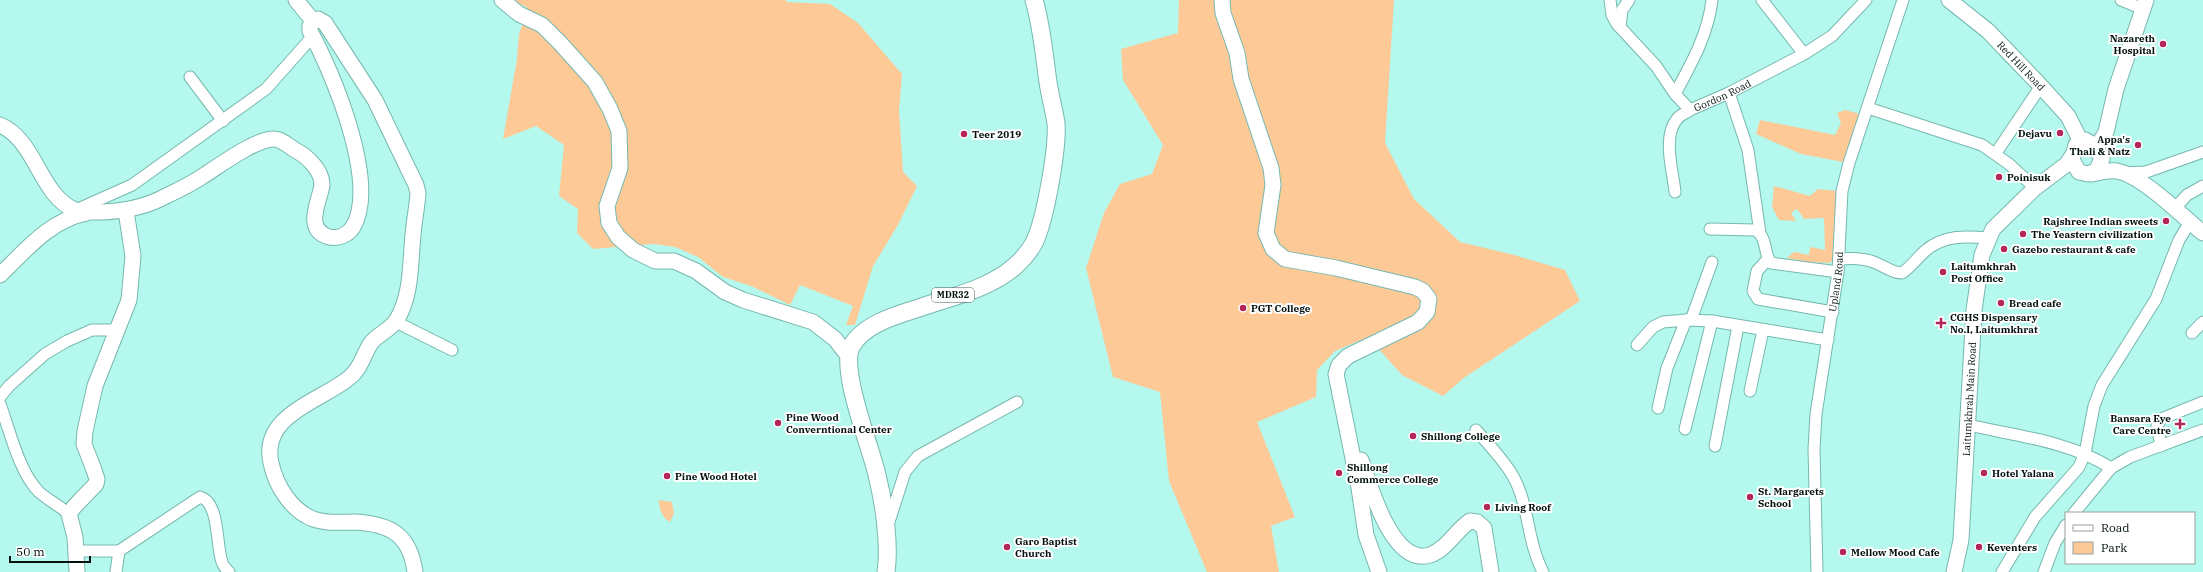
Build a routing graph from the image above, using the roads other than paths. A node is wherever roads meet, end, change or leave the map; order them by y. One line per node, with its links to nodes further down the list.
1 (296, 0): 15 (street)
2 (502, 0): 60 (street)
3 (1034, 0): 60 (main road, MDR32)
4 (1222, 0): 67 (street)
5 (1610, 0): 14 (street, Gordon Road)
6 (1629, 0): 14 (street)
7 (1712, 0): 20 (street)
8 (1762, 0): 16 (street)
9 (1866, 0): 16 (street, Gordon Road)
10 (1903, 0): 21 (street, Upland Road)
11 (1949, 0): 18 (street, Red Hill Road)
12 (2121, 0): 13 (street)
13 (2144, 4): 26 (street)
14 (1620, 27): 20 (street, Gordon Road)
15 (313, 29): 23 (street); 37 (street); 51 (street)
16 (1804, 54): 19 (street, Gordon Road)
17 (190, 76): 23 (street)
18 (2041, 86): 25 (street, Red Hill Road); 28 (street)
19 (1729, 93): 22 (street, Gordon Road); 40 (street)
20 (1675, 94): 22 (street, Gordon Road)
21 (1868, 108): 28 (street); 44 (street, Upland Road)
22 (1690, 110): 34 (street)
23 (222, 121): 36 (street)
24 (0, 125): 36 (street)
25 (2081, 142): 26 (street); 29 (street)
26 (2099, 151): 30 (street); 31 (street)
27 (2203, 152): 30 (street)
28 (1996, 153): 32 (street)
29 (2072, 156): 31 (street); 32 (street, Laitumkhrah Main Road)
30 (2120, 172): 31 (street); 35 (street)
31 (2088, 174): 32 (street)
32 (2041, 184): 42 (street, Laitumkhrah Main Road)
33 (2203, 186): 35 (street)
34 (1675, 192)
35 (2174, 209): 38 (street)
36 (83, 211): 37 (street); 47 (street)
37 (126, 211): 54 (street)
38 (2190, 222): 41 (street); 74 (street)
39 (1710, 229): 40 (street)
40 (1760, 233): 43 (street)
41 (2203, 233)
42 (1988, 238): 44 (street); 68 (street, Laitumkhrah Main Road)
43 (1768, 259): 46 (street); 48 (street)
44 (1839, 259): 46 (street, Upland Road)
45 (1712, 262): 49 (street)
46 (1838, 272): 48 (street, Upland Road)
47 (0, 275)
48 (1833, 312): 57 (street, Upland Road)
49 (1688, 320): 50 (street); 58 (street); 66 (street)
50 (1712, 321): 53 (street); 69 (street)
51 (396, 322): 59 (street); 85 (street)
52 (2203, 322): 56 (street)
53 (1738, 326): 55 (street); 72 (street)
54 (116, 330): 62 (street); 77 (street)
55 (1763, 330): 57 (street); 61 (street)
56 (2192, 333)
57 (1828, 340): 90 (street, Upland Road)
58 (1637, 345)
59 (452, 350)
60 (849, 357): 79 (main road)
61 (1750, 391)
62 (0, 397)
63 (1017, 402): 79 (street)
64 (2203, 402): 73 (street)
65 (0, 404): 77 (street)
66 (1658, 408)
67 (1345, 425): 87 (street); 88 (street)
68 (1968, 425): 74 (street); 91 (street, Laitumkhrah Main Road)
69 (1685, 429)
70 (1476, 430): 89 (street)
71 (2203, 430): 73 (street)
72 (1715, 446)
73 (2161, 446): 75 (street)
74 (2085, 453): 75 (street); 92 (street)
75 (2111, 468): 76 (street)
76 (2075, 512)
77 (69, 514): 80 (street)
78 (2065, 527): 93 (street)
79 (886, 533): 86 (main road)
80 (77, 551): 81 (street); 82 (street)
81 (119, 551): 83 (street); 84 (street)
82 (77, 572)
83 (116, 572)
84 (229, 572)
85 (415, 572)
86 (886, 572)
87 (1379, 572)
88 (1491, 572)
89 (1543, 572)
90 (1817, 572)
91 (1954, 572)
92 (2002, 572)
93 (2044, 572)

